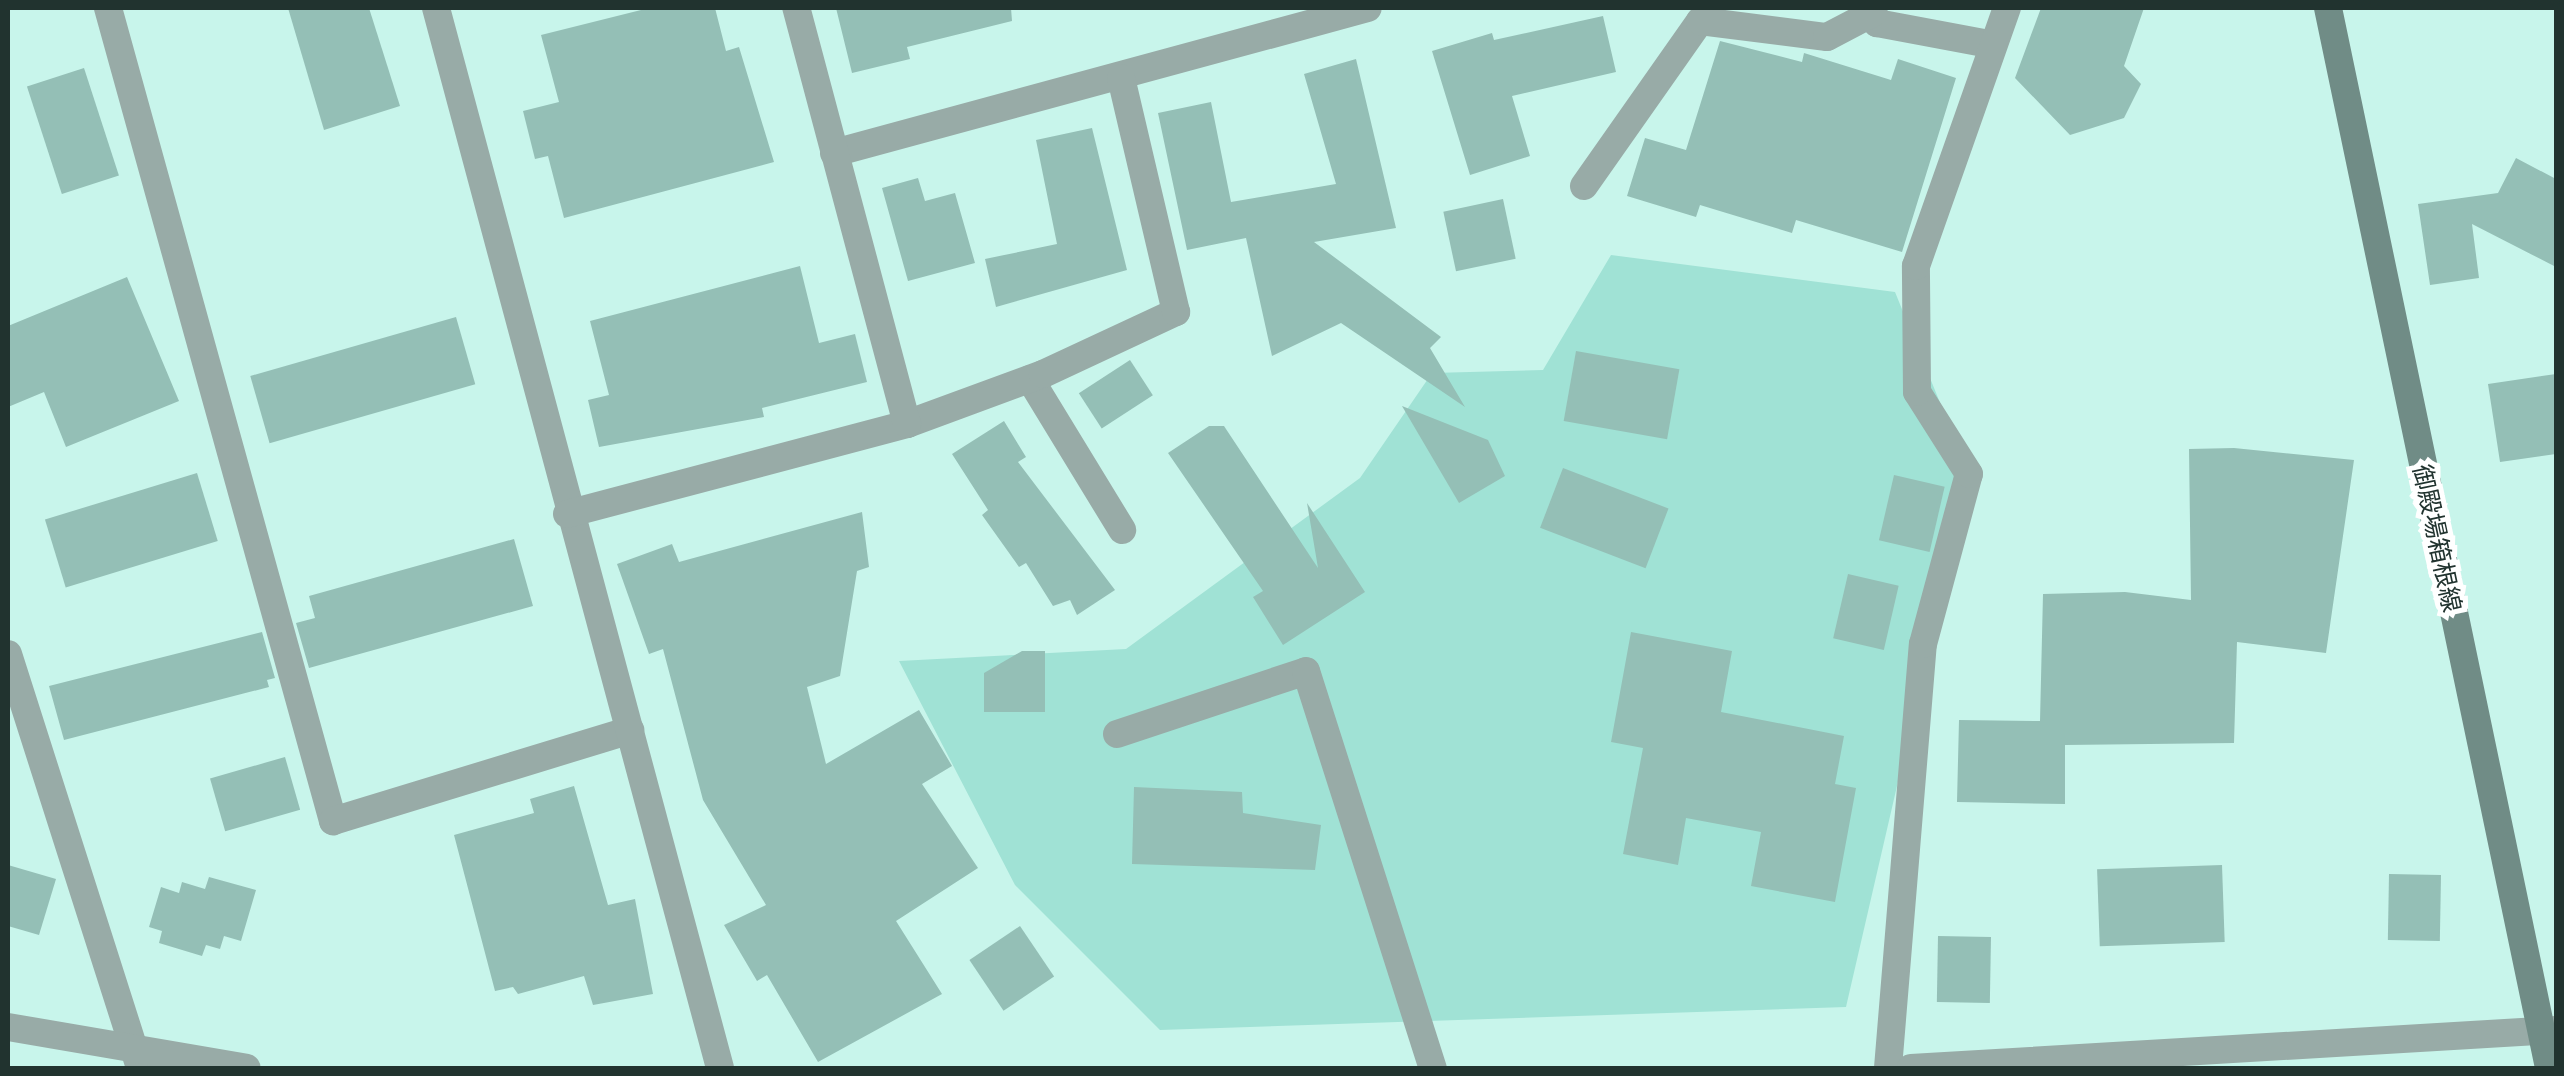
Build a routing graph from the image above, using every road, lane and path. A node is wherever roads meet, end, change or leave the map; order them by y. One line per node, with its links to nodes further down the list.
1 (108, 8): 17 (street)
2 (436, 8): 14 (street)
3 (796, 8): 10 (street)
4 (1368, 8): 9 (street)
5 (2007, 8): 8 (street)
6 (2328, 8): 20 (main road, 御殿場箱根線)
7 (1872, 10): 8 (street); 11 (street)
8 (1990, 44): 25 (street)
9 (1122, 78): 10 (street); 12 (street)
10 (834, 153): 13 (street)
11 (1584, 186)
12 (1030, 379): 13 (street); 15 (street)
13 (907, 424): 14 (street)
14 (567, 514): 17 (street)
15 (1122, 530)
16 (8, 654): 21 (street)
17 (630, 730): 23 (street)
18 (1118, 734): 24 (street)
19 (8, 1028): 21 (street)
20 (2550, 1031): 26 (street); 27 (main road, 御殿場箱根線)
21 (135, 1059): 22 (street)
22 (247, 1068)
23 (720, 1068)
24 (1433, 1068)
25 (1888, 1068)
26 (1911, 1068)
27 (2548, 1068)

